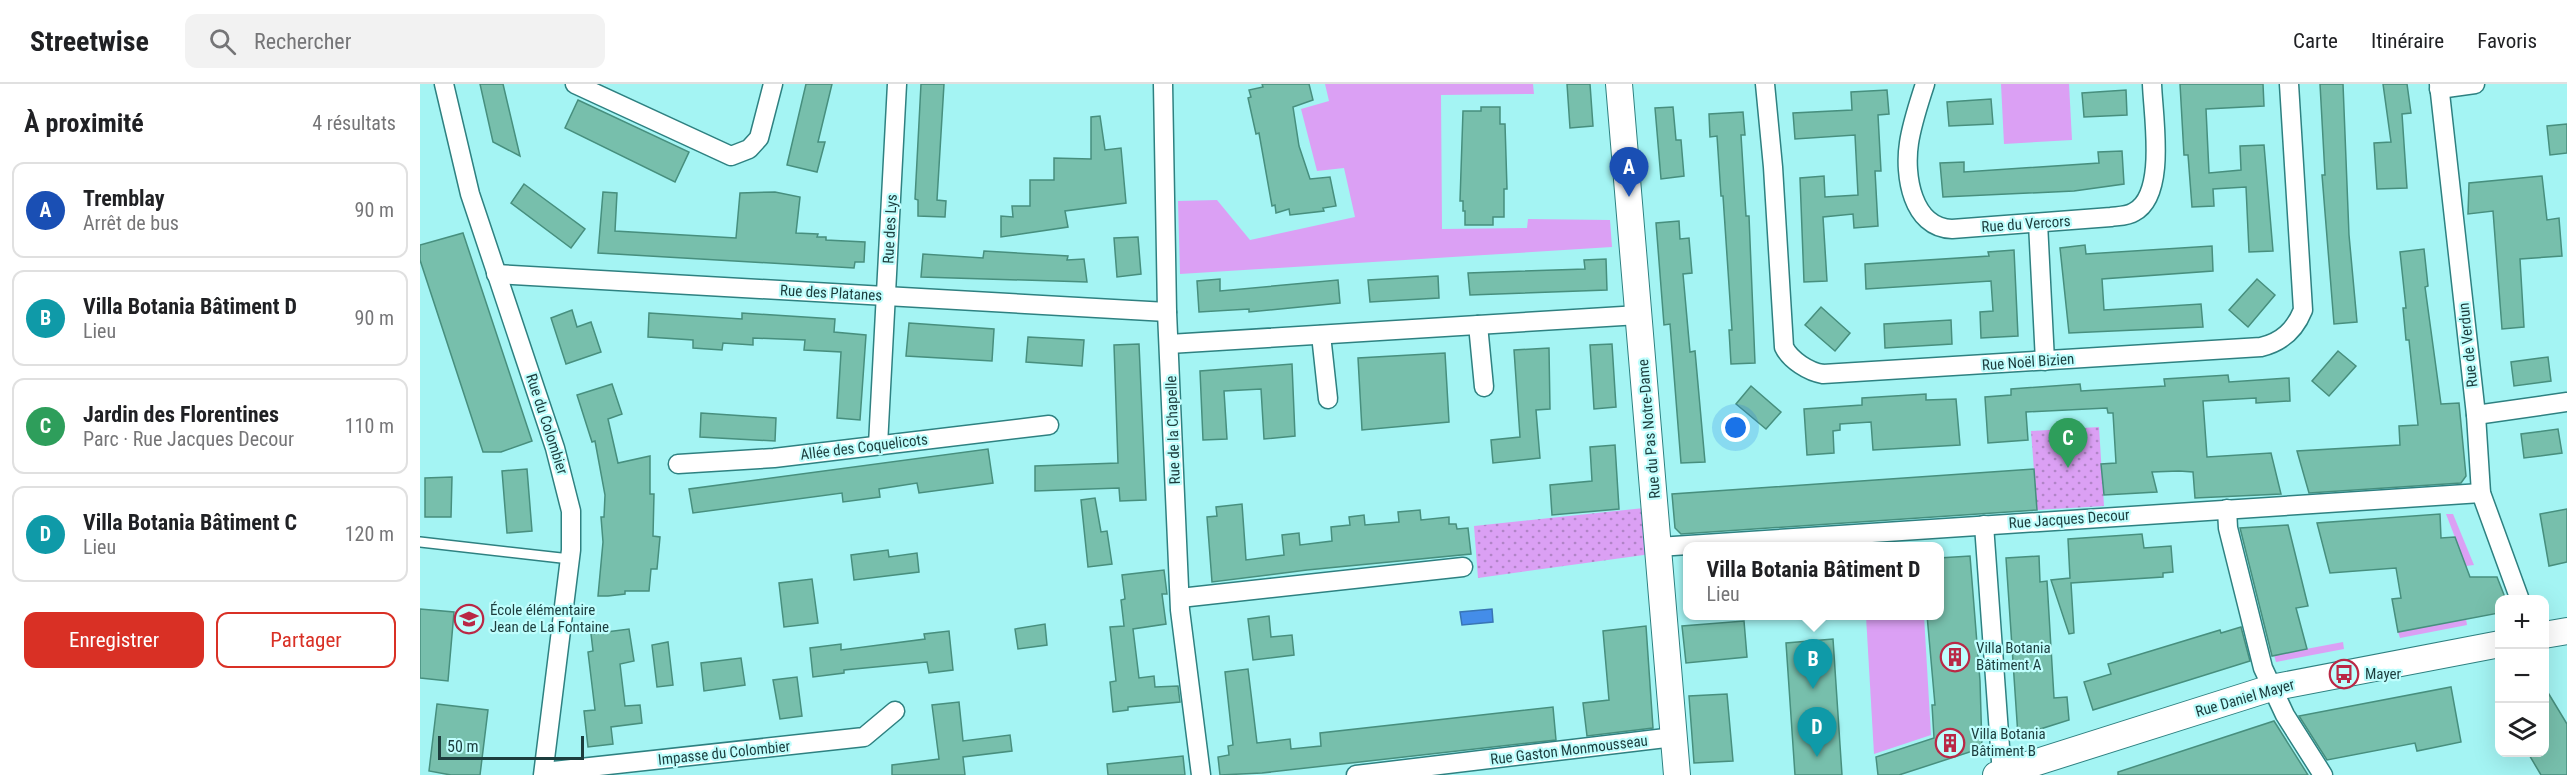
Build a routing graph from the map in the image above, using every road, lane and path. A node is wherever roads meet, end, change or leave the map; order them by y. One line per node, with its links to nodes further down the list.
1 (444, 84): 14 (street, Rue du Colombier)
2 (575, 84): 3 (street)
3 (773, 84)
4 (897, 84): 15 (street, Rue des Lys)
5 (1163, 84): 16 (street, Rue de la Chapelle)
6 (1618, 84): 17 (street, Rue du Pas Notre-Dame)
7 (1765, 84): 21 (street, Rue Noël Bizien)
8 (1925, 84): 13 (street, Rue du Vercors)
9 (2152, 84): 13 (street, Rue du Vercors)
10 (2289, 84): 21 (street, Rue Noël Bizien)
11 (2475, 84): 12 (street)
12 (2439, 86): 25 (street, Rue de Verdun)
13 (2038, 223): 21 (street)
14 (496, 274): 15 (street, Rue des Platanes); 36 (street, Rue du Colombier)
15 (886, 296): 16 (street, Rue des Platanes); 27 (street, Rue des Lys)
16 (1167, 312): 20 (street, Rue de la Chapelle)
17 (1639, 315): 18 (street); 35 (street, Rue du Pas Notre-Dame)
18 (1478, 325): 19 (street); 22 (street)
19 (1322, 334): 20 (street); 23 (street)
20 (1169, 344): 39 (street, Rue de la Chapelle)
21 (2046, 361)
22 (1484, 387)
23 (1328, 399)
24 (2567, 402): 25 (street)
25 (2476, 415): 29 (street, Rue de Verdun)
26 (1049, 424): 27 (street, Allée des Coquelicots)
27 (878, 445): 28 (street, Allée des Coquelicots)
28 (678, 464)
29 (2481, 493): 30 (street, Rue Jacques Decour); 38 (street, Rue de Verdun)
30 (2227, 509): 31 (street, Rue Jacques Decour); 43 (street)
31 (1984, 525): 33 (street, Rue Jacques Decour); 47 (street)
32 (420, 542): 36 (lane)
33 (1732, 542)
34 (1683, 545): 35 (street, Rue Jacques Decour)
35 (1658, 547): 45 (street, Rue du Pas Notre-Dame)
36 (570, 560): 46 (street, Rue du Colombier)
37 (1463, 567): 39 (street)
38 (2518, 595)
39 (1180, 598): 48 (street, Rue de la Chapelle)
40 (2567, 631): 41 (street)
41 (2549, 634)
42 (2495, 645): 43 (street, Rue Daniel Mayer)
43 (2271, 688): 47 (street, Rue Daniel Mayer); 51 (street)
44 (896, 711): 46 (street, Impasse du Colombier)
45 (1674, 737): 49 (street, Rue Gaston Monmousseau); 50 (street, Rue du Pas Notre-Dame)
46 (544, 774)
47 (2000, 774)
48 (1201, 775)
49 (1356, 775)
50 (1677, 775)
51 (2323, 775)

